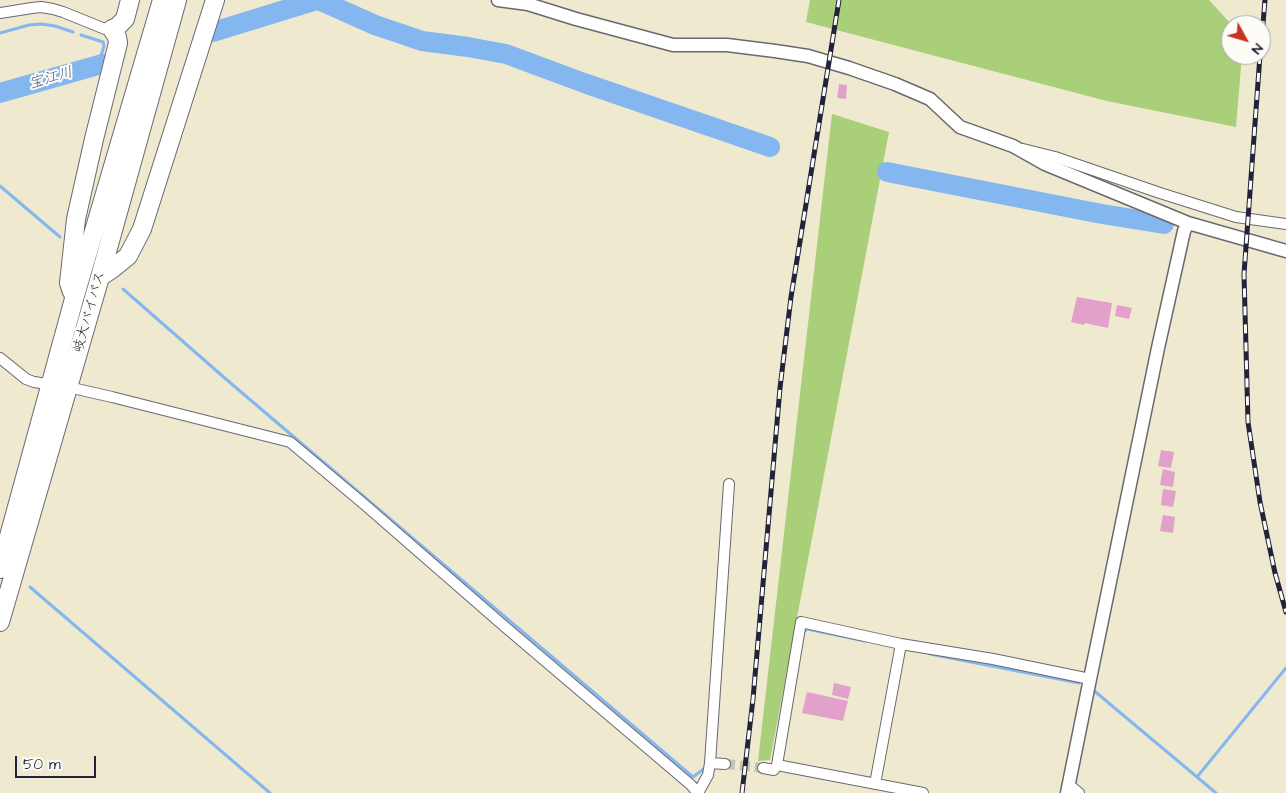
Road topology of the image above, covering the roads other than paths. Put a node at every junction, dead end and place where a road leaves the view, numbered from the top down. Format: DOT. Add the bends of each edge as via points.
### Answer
graph roads {
  1 [pos="130,0"];
  2 [pos="162,0"];
  3 [pos="177,0"];
  4 [pos="215,0"];
  5 [pos="498,0"];
  6 [pos="523,2"];
  7 [pos="0,13"];
  8 [pos="112,28"];
  9 [pos="1013,146"];
  10 [pos="1188,223"];
  11 [pos="1286,224"];
  12 [pos="1286,251"];
  13 [pos="100,277"];
  14 [pos="74,299"];
  15 [pos="0,358"];
  16 [pos="50,385"];
  17 [pos="68,387"];
  18 [pos="729,484"];
  19 [pos="0,569"];
  20 [pos="0,622"];
  21 [pos="902,644"];
  22 [pos="1090,679"];
  23 [pos="710,763"];
  24 [pos="725,764"];
  25 [pos="777,765"];
  26 [pos="763,768"];
  27 [pos="875,784"];
  28 [pos="1072,790"];
  29 [pos="698,793"];
  30 [pos="924,793"];
  1 -- 8 [label="highway" via="125,19"];
  2 -- 14 [label="highway, 岐大バイパス"];
  3 -- 13 [label="highway, 岐大バイパス"];
  4 -- 13 [label="highway" via="142,229 128,256"];
  5 -- 6 [label="street"];
  6 -- 9 [label="street" via="673,45 727,45 808,56 849,68 930,100 960,127"];
  7 -- 8 [label="street" via="41,7 58,10 105,29"];
  8 -- 14 [label="highway" via="118,43 76,219 69,283"];
  9 -- 10 [label="street" via="1045,164"];
  9 -- 11 [label="street" via="1236,217"];
  10 -- 12 [label="street"];
  10 -- 22 [label="street" via="1158,348"];
  13 -- 17 [label="highway, 岐大バイパス"];
  14 -- 16 [label="highway, 岐大バイパス"];
  15 -- 16 [label="street" via="26,379"];
  16 -- 17 [label="street"];
  16 -- 19 [label="highway, 岐大バイパス"];
  17 -- 20 [label="highway, 岐大バイパス"];
  17 -- 29 [label="street" via="290,442"];
  18 -- 23 [label="street"];
  21 -- 22 [label="street"];
  21 -- 25 [label="street" via="801,622"];
  21 -- 27 [label="street"];
  22 -- 28 [label="street"];
  23 -- 24 [label="street"];
  23 -- 29 [label="street" via="708,775"];
  25 -- 26 [label="street" via="774,770"];
  25 -- 27 [label="street"];
  27 -- 30 [label="street"];
}
